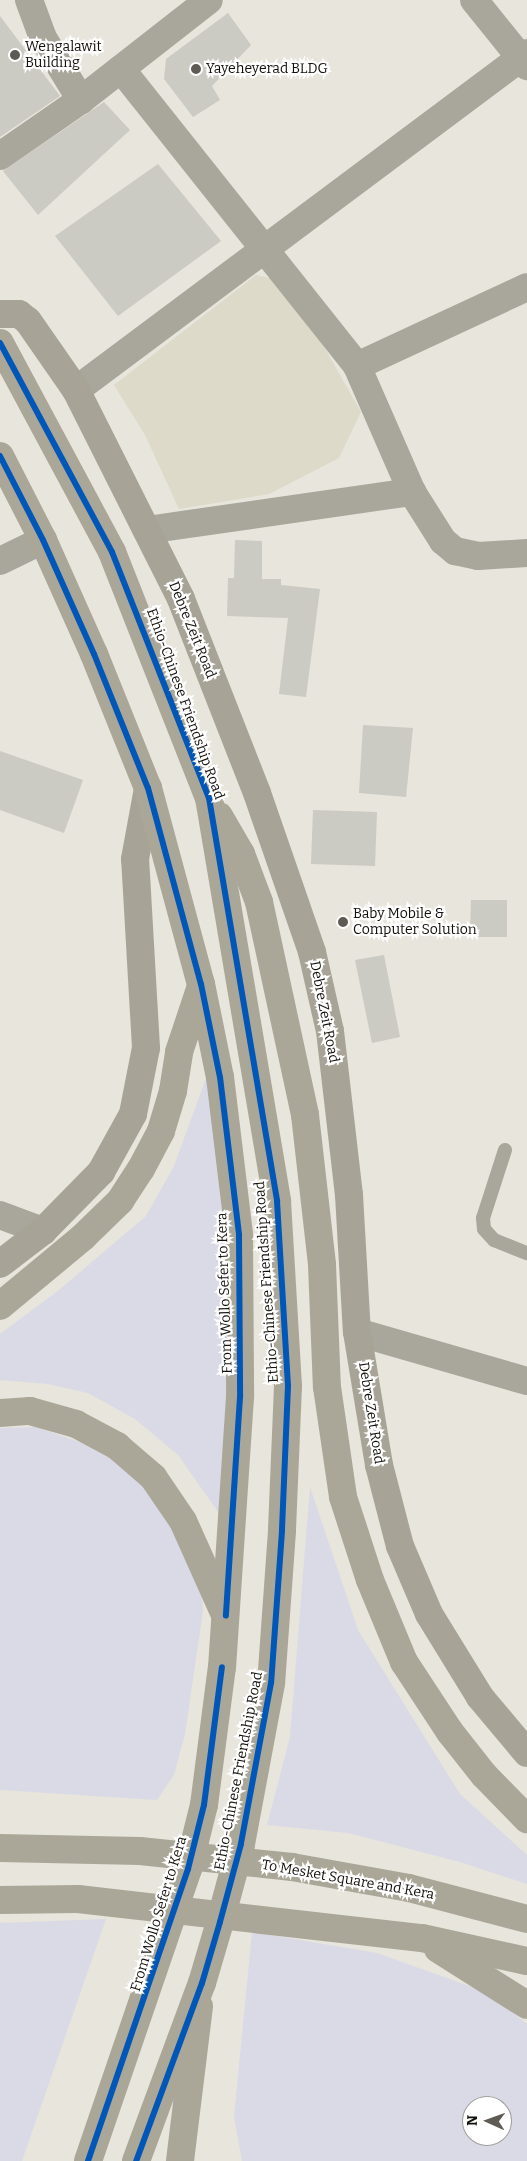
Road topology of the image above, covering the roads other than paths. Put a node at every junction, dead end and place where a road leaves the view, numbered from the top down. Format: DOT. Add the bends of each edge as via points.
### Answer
graph roads {
  1 [pos="29,0"];
  2 [pos="209,0"];
  3 [pos="474,0"];
  4 [pos="525,59"];
  5 [pos="121,69"];
  6 [pos="81,100"];
  7 [pos="0,156"];
  8 [pos="266,248"];
  9 [pos="527,287"];
  10 [pos="0,314"];
  11 [pos="0,343"];
  12 [pos="357,366"];
  13 [pos="76,390"];
  14 [pos="0,456"];
  15 [pos="412,492"];
  16 [pos="147,530"];
  17 [pos="43,540"];
  18 [pos="527,553"];
  19 [pos="0,561"];
  20 [pos="148,788"];
  21 [pos="209,798"];
  22 [pos="201,984"];
  23 [pos="505,1150"];
  24 [pos="0,1215"];
  25 [pos="43,1231"];
  26 [pos="527,1253"];
  27 [pos="0,1264"];
  28 [pos="0,1306"];
  29 [pos="357,1332"];
  30 [pos="527,1381"];
  31 [pos="0,1413"];
  32 [pos="226,1616"];
  33 [pos="527,1753"];
  34 [pos="527,1818"];
  35 [pos="6,1846"];
  36 [pos="0,1900"];
  37 [pos="527,1919"];
  38 [pos="422,1938"];
  39 [pos="527,1961"];
  40 [pos="202,1983"];
  41 [pos="527,2005"];
  42 [pos="88,2161"];
  43 [pos="136,2161"];
  44 [pos="180,2161"];
  1 -- 6 [label="street" via="43,38"];
  2 -- 5 [label="street"];
  3 -- 4 [label="street"];
  4 -- 8 [label="street"];
  5 -- 6 [label="street"];
  5 -- 8 [label="street"];
  6 -- 7 [label="street"];
  8 -- 12 [label="street"];
  8 -- 13 [label="street"];
  9 -- 12 [label="street"];
  10 -- 13 [label="main road, Debre Zeit Road" via="19,314 28,321"];
  11 -- 21 [label="main road, Ethio-Chinese Friendship Road" via="112,552"];
  12 -- 15 [label="street"];
  13 -- 16 [label="main road, Debre Zeit Road"];
  14 -- 17 [label="main road"];
  15 -- 16 [label="street"];
  15 -- 18 [label="street" via="443,541 455,551 478,556"];
  16 -- 29 [label="main road, Debre Zeit Road" via="196,636 260,802 312,952 330,1031 349,1195"];
  17 -- 19 [label="street"];
  17 -- 20 [label="main road"];
  20 -- 22 [label="main road, From Wollo Sefer to Kera"];
  20 -- 25 [label="main road" via="135,859 146,1048 133,1114 101,1172"];
  21 -- 34 [label="main road" via="241,854 259,902 305,1115 322,1265 327,1387 343,1497 370,1580 404,1662 467,1754"];
  21 -- 40 [label="main road, Ethio-Chinese Friendship Road, bridge" via="277,1201 288,1386 271,1684 240,1844"];
  22 -- 28 [label="main road" via="179,1052 173,1091 160,1131 141,1169 120,1201"];
  22 -- 32 [label="main road, From Wollo Sefer to Kera" via="220,1077 239,1235 240,1398"];
  23 -- 26 [label="lane" via="483,1218 484,1229 494,1240"];
  24 -- 25 [label="street"];
  25 -- 27 [label="main road"];
  29 -- 30 [label="street"];
  29 -- 33 [label="main road, Debre Zeit Road" via="379,1465 400,1546 429,1614 470,1680"];
  31 -- 32 [label="main road" via="30,1412 76,1424 117,1446 153,1477 183,1521"];
  32 -- 42 [label="main road, From Wollo Sefer to Kera, bridge" via="204,1805 188,1869"];
  35 -- 37 [label="main road, To Mesket Square and Kera" via="140,1852 292,1867 409,1888"];
  36 -- 38 [label="main road" via="78,1899"];
  38 -- 39 [label="main road"];
  38 -- 41 [label="main road"];
  40 -- 43 [label="main road, Ethio-Chinese Friendship Road, bridge"];
  40 -- 44 [label="main road, bridge"];
}
